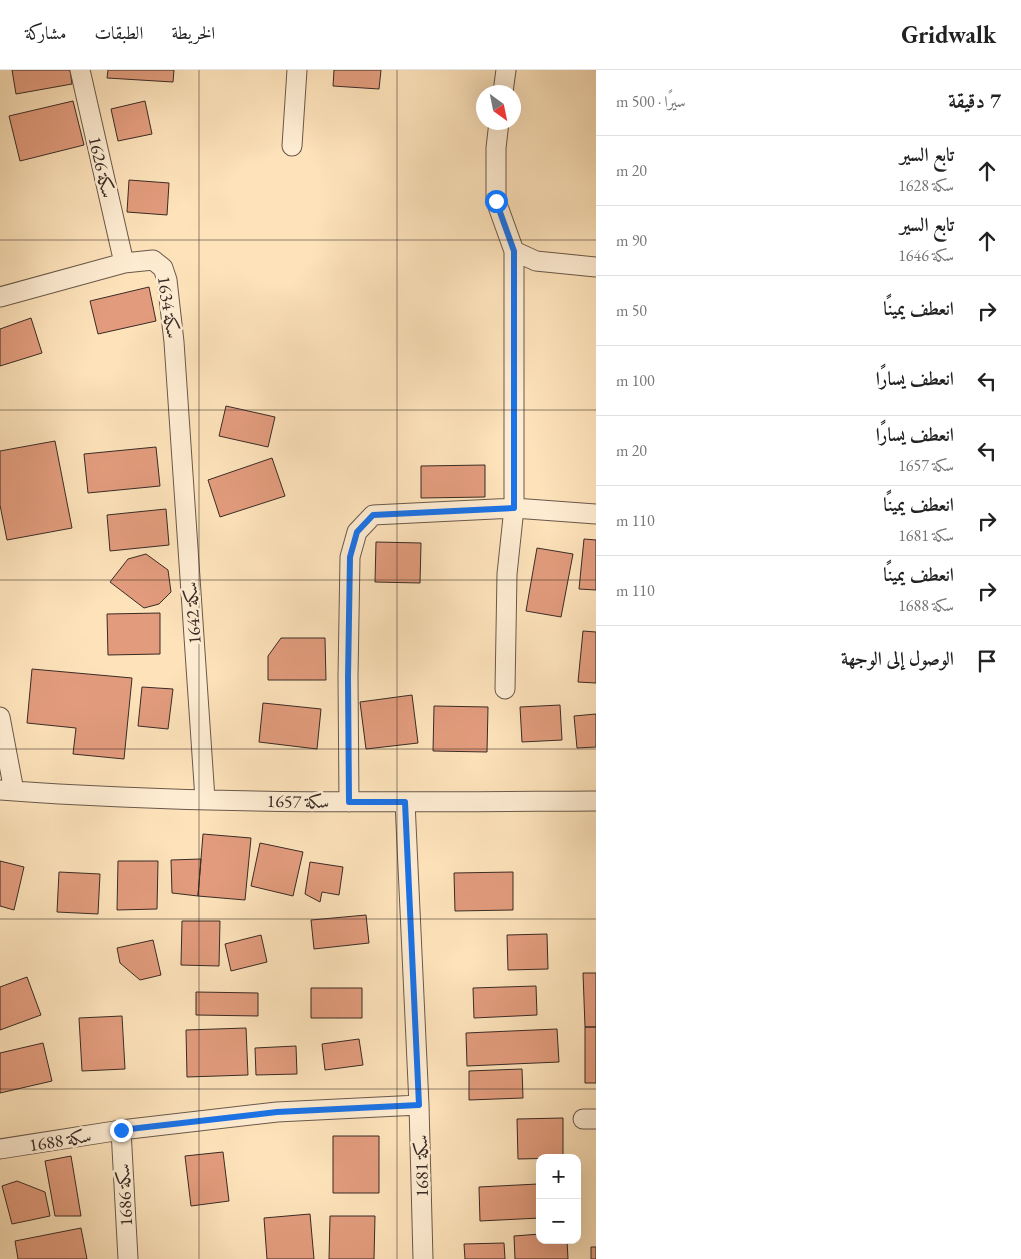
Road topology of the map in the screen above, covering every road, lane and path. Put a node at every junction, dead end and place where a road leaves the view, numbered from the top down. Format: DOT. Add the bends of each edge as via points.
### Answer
graph roads {
  1 [pos="80,70"];
  2 [pos="297,70"];
  3 [pos="506,70"];
  4 [pos="504,85"];
  5 [pos="498,130"];
  6 [pos="292,146"];
  7 [pos="514,251"];
  8 [pos="124,263"];
  9 [pos="596,267"];
  10 [pos="1,291"];
  11 [pos="180,426"];
  12 [pos="514,508"];
  13 [pos="596,514"];
  14 [pos="505,689"];
  15 [pos="0,717"];
  16 [pos="7,790"];
  17 [pos="205,799"];
  18 [pos="596,801"];
  19 [pos="349,802"];
  20 [pos="405,802"];
  21 [pos="419,1105"];
  22 [pos="121,1130"];
  23 [pos="0,1149"];
  24 [pos="128,1259"];
  25 [pos="423,1259"];
  1 -- 8 [label="street, سكة 1626"];
  2 -- 6 [label="street"];
  3 -- 4 [label="street"];
  5 -- 7 [label="street" via="496,201"];
  7 -- 9 [label="street" via="536,261"];
  7 -- 12 [label="street"];
  8 -- 10 [label="street, سكة 1634"];
  8 -- 11 [label="street, سكة 1634" via="153,260 163,268 174,342"];
  11 -- 17 [label="street, سكة 1642"];
  12 -- 13 [label="street"];
  12 -- 14 [label="street" via="507,574"];
  12 -- 19 [label="street" via="373,515 357,532 350,557"];
  15 -- 16 [label="street"];
  16 -- 17 [label="street, سكة 1657" via="126,798"];
  17 -- 19 [label="street, سكة 1657"];
  18 -- 20 [label="street, سكة 1657"];
  19 -- 20 [label="street, سكة 1657"];
  20 -- 21 [label="street, سكة 1681"];
  21 -- 22 [label="street, سكة 1688" via="277,1112"];
  21 -- 25 [label="street, سكة 1681"];
  22 -- 23 [label="street, سكة 1688"];
  22 -- 24 [label="street, سكة 1686"];
}
